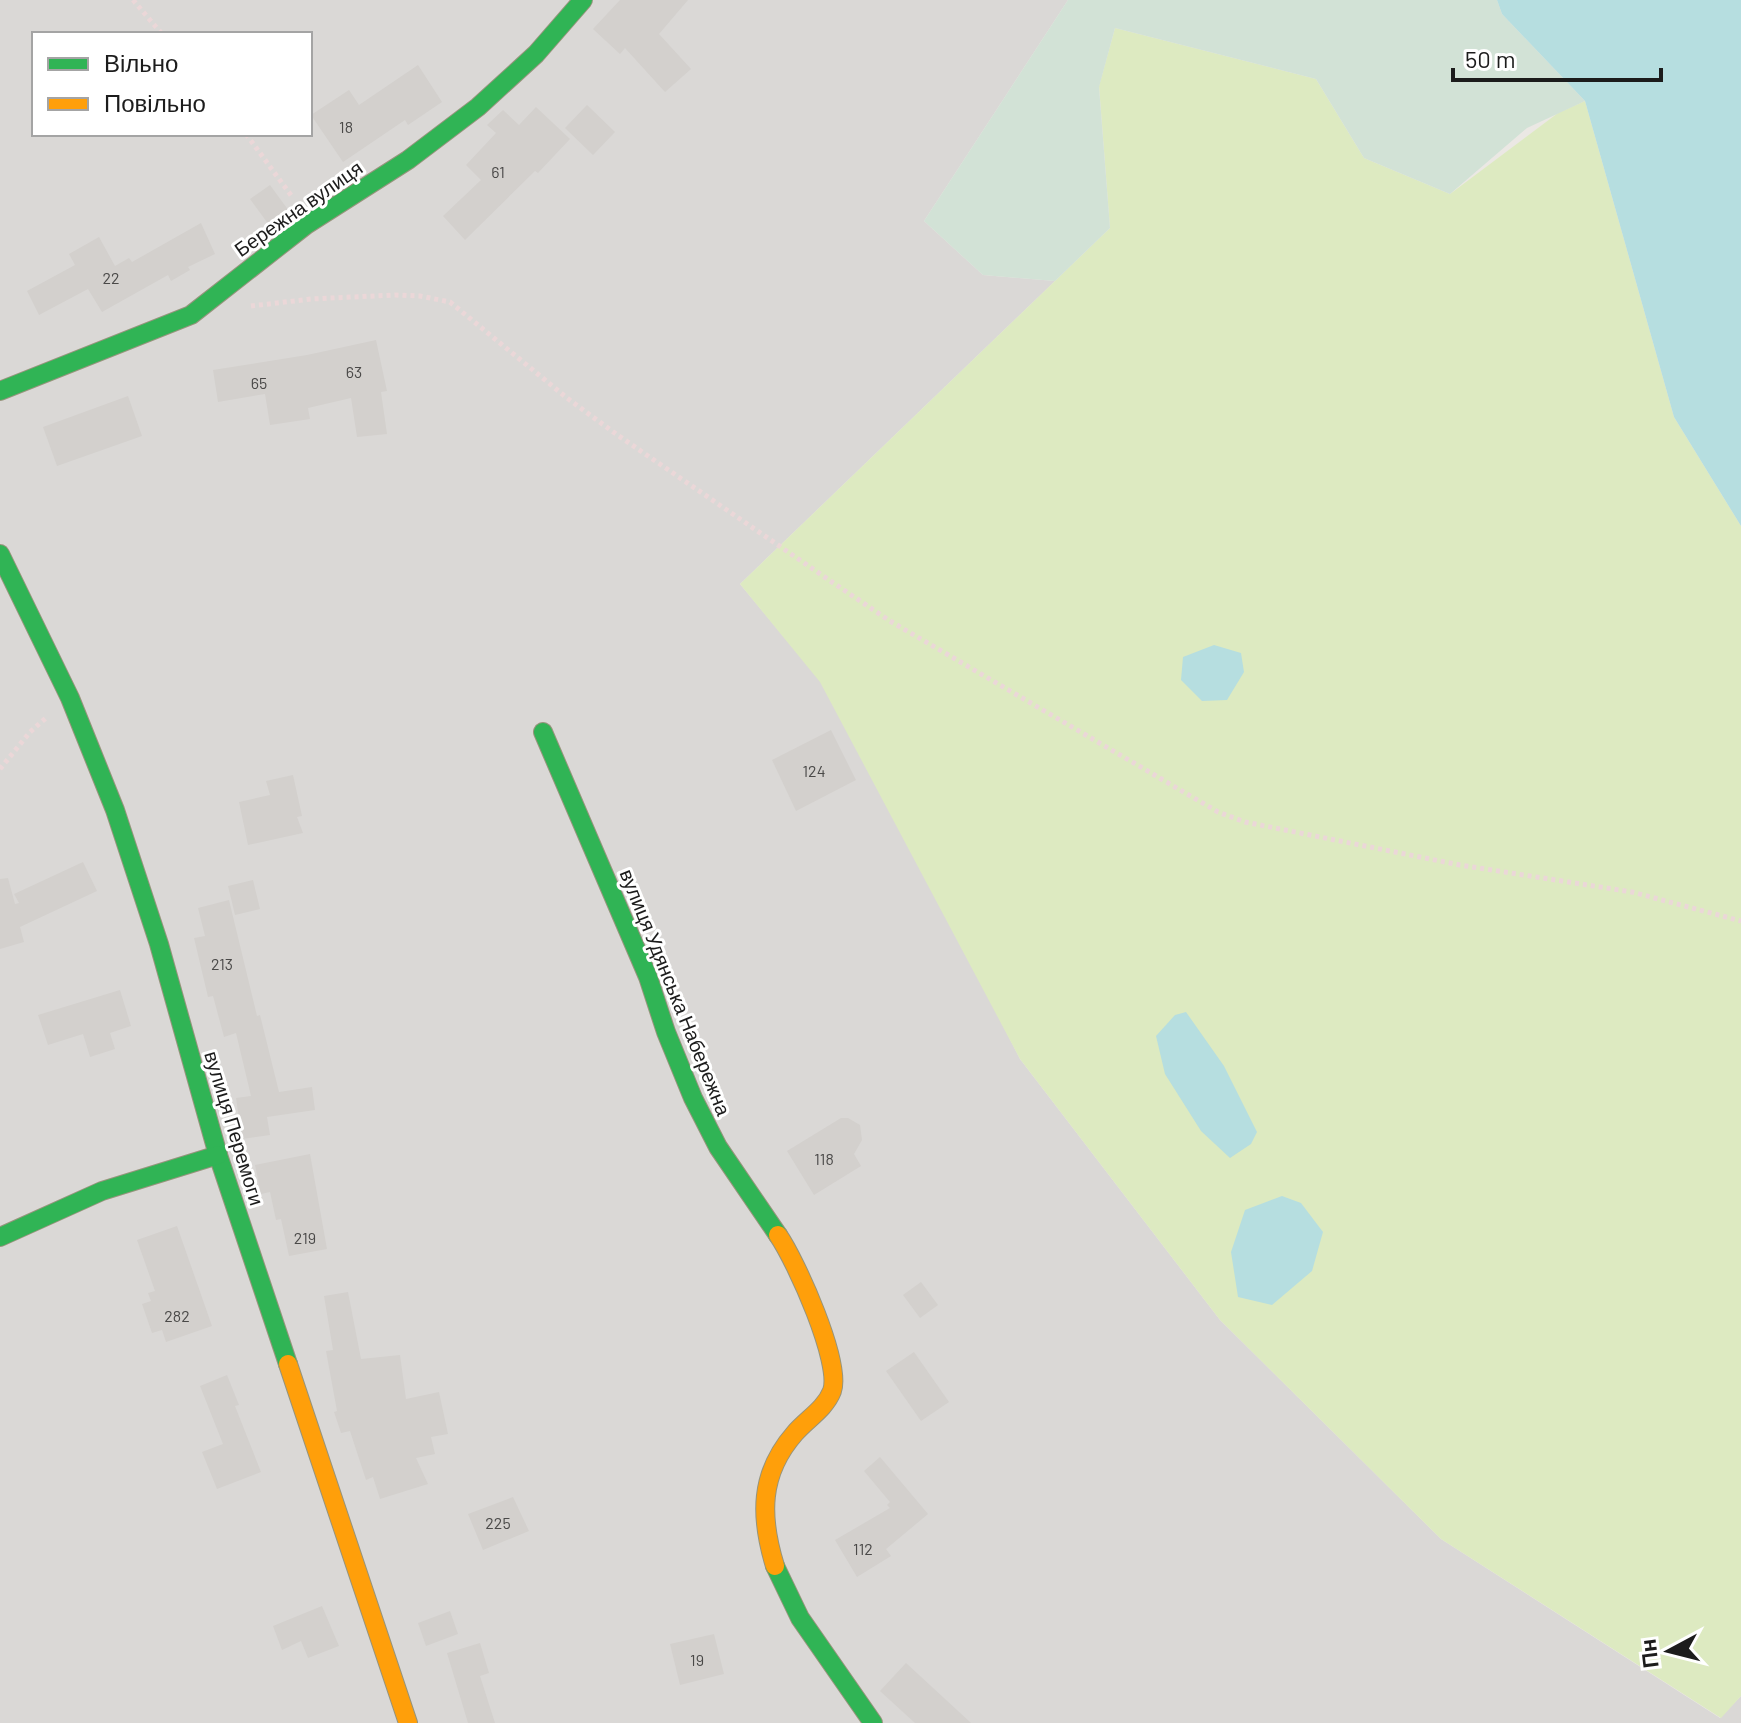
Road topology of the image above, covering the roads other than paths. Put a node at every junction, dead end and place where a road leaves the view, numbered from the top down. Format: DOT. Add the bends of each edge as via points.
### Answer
graph roads {
  1 [pos="583,0"];
  2 [pos="0,391"];
  3 [pos="0,554"];
  4 [pos="543,732"];
  5 [pos="218,1155"];
  6 [pos="0,1237"];
  7 [pos="408,1723"];
  8 [pos="873,1723"];
  1 -- 2 [label="street, Бережна вулиця" via="536,54 478,107 408,160 310,222 191,315"];
  3 -- 5 [label="street, вулиця Перемоги" via="70,698 115,810"];
  4 -- 8 [label="street, вулиця Удянська Набережна" via="648,977 693,1098 726,1160 785,1245 830,1354 831,1393 776,1462 765,1492 764,1522 774,1565 800,1618"];
  5 -- 6 [label="street" via="102,1191"];
  5 -- 7 [label="street, вулиця Перемоги"];
}
